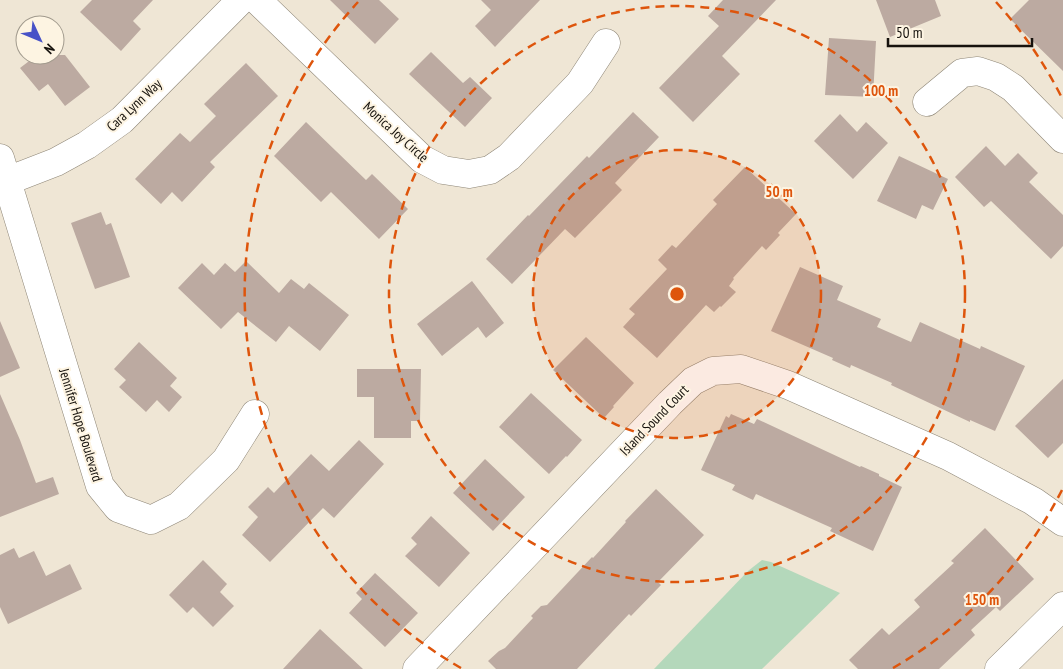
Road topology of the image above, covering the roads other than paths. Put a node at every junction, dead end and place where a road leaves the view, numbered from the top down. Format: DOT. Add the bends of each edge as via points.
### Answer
graph roads {
  1 [pos="241,0"];
  2 [pos="257,0"];
  3 [pos="606,42"];
  4 [pos="928,102"];
  5 [pos="1063,139"];
  6 [pos="3,169"];
  7 [pos="255,414"];
  8 [pos="1063,522"];
  9 [pos="1063,606"];
  10 [pos="428,665"];
  11 [pos="999,669"];
  1 -- 6 [label="street, Cara Lynn Way" via="122,120 87,145 56,162"];
  2 -- 3 [label="street, Monica Joy Circle" via="422,158 443,170 469,174 490,170 509,157 580,83"];
  4 -- 5 [label="street" via="962,73 978,71 1014,88"];
  6 -- 7 [label="street, Jennifer Hope Boulevard" via="100,486 118,508 151,520 179,506 226,460"];
  8 -- 10 [label="street, Island Sound Court" via="1033,501 948,456 788,385 741,369 714,371 693,381 670,403"];
  9 -- 11 [label="street"];
}
